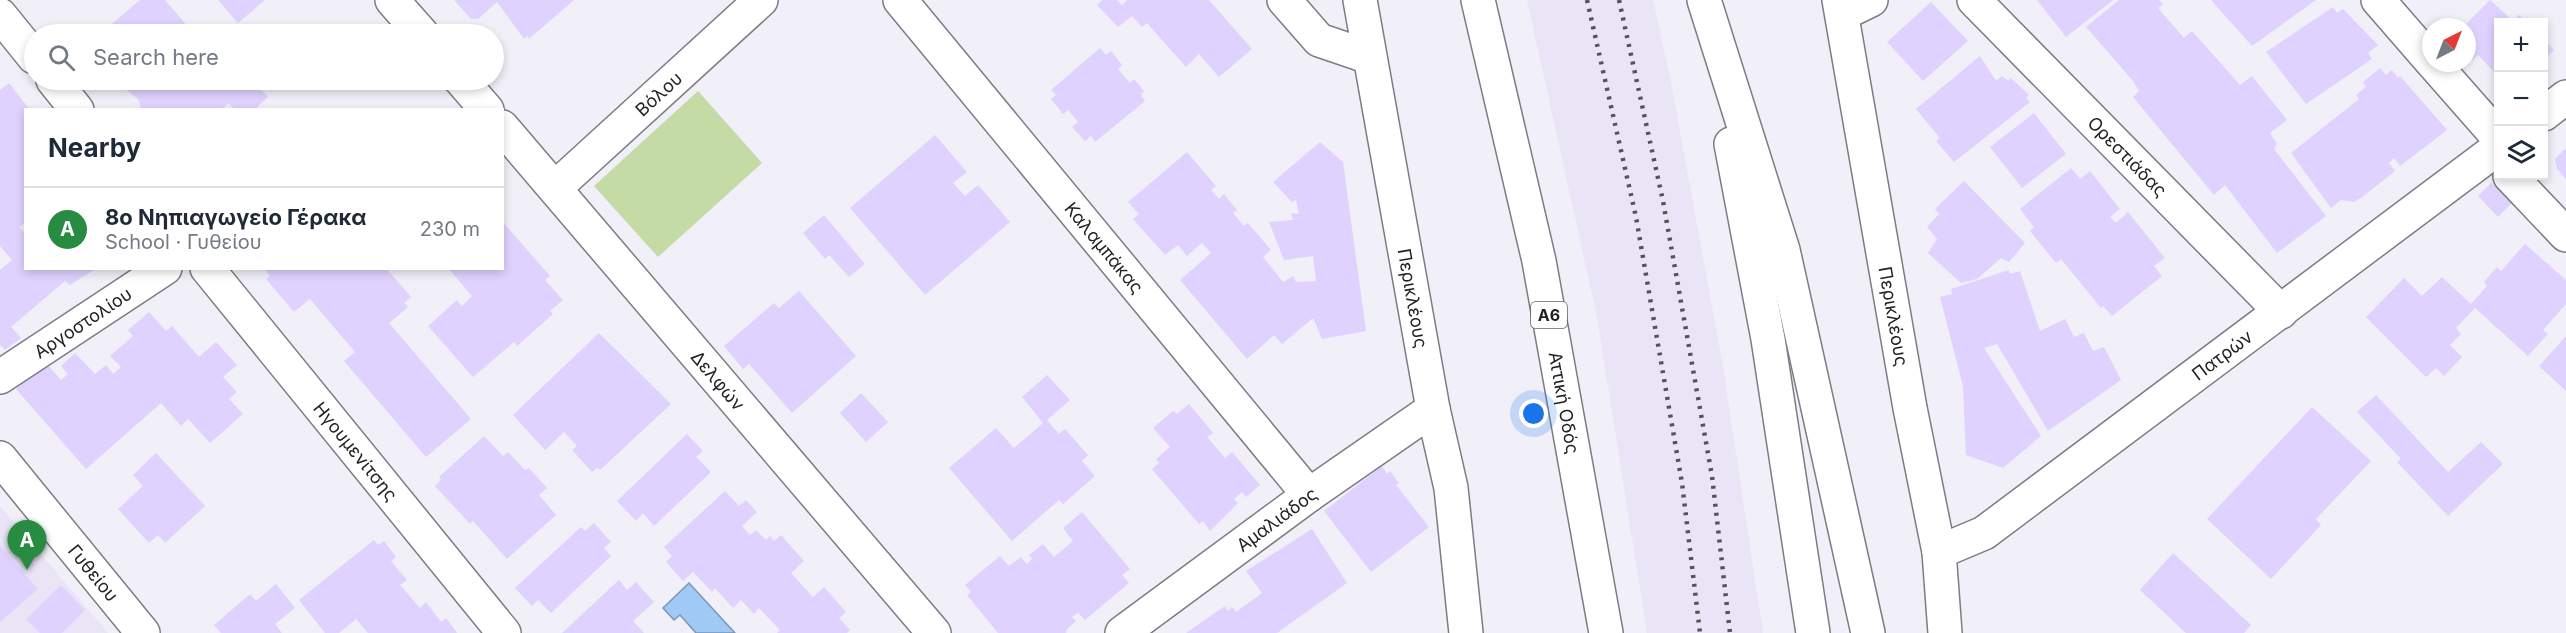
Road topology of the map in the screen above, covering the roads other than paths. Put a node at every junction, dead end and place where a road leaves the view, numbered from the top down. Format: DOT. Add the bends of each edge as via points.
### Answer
graph roads {
  1 [pos="392,0"];
  2 [pos="760,0"];
  3 [pos="900,0"];
  4 [pos="1284,0"];
  5 [pos="1360,0"];
  6 [pos="1478,0"];
  7 [pos="1703,0"];
  8 [pos="1871,0"];
  9 [pos="1974,0"];
  10 [pos="2378,0"];
  11 [pos="1841,7"];
  12 [pos="0,15"];
  13 [pos="413,24"];
  14 [pos="24,45"];
  15 [pos="2422,51"];
  16 [pos="1369,57"];
  17 [pos="2439,72"];
  18 [pos="61,90"];
  19 [pos="470,90"];
  20 [pos="2566,97"];
  21 [pos="75,108"];
  22 [pos="485,108"];
  23 [pos="2548,111"];
  24 [pos="504,129"];
  25 [pos="2494,149"];
  26 [pos="2494,160"];
  27 [pos="2519,180"];
  28 [pos="555,188"];
  29 [pos="2566,235"];
  30 [pos="162,270"];
  31 [pos="209,270"];
  32 [pos="2281,312"];
  33 [pos="0,377"];
  34 [pos="1433,410"];
  35 [pos="0,458"];
  36 [pos="1309,495"];
  37 [pos="1939,552"];
  38 [pos="143,633"];
  39 [pos="504,633"];
  40 [pos="934,633"];
  41 [pos="1122,633"];
  42 [pos="1466,633"];
  43 [pos="1606,633"];
  44 [pos="1814,633"];
  45 [pos="1868,633"];
  46 [pos="1945,633"];
  1 -- 13 [label="main road"];
  2 -- 28 [label="main road, Βόλου"];
  3 -- 36 [label="main road, Καλαμπάκας"];
  4 -- 16 [label="main road" via="1319,40"];
  5 -- 16 [label="main road, Περικλέους"];
  6 -- 43 [label="main road, Αττική Οδός / Α6" via="1539,261"];
  7 -- 44 [label="main road" via="1768,339"];
  7 -- 45 [label="main road" via="1783,250"];
  8 -- 11 [label="main road"];
  9 -- 32 [label="main road, Ορεστιάδας"];
  10 -- 15 [label="main road"];
  11 -- 37 [label="main road, Περικλέους" via="1910,408"];
  12 -- 14 [label="main road"];
  16 -- 34 [label="main road, Περικλέους"];
  17 -- 25 [label="main road"];
  18 -- 21 [label="main road"];
  19 -- 22 [label="main road"];
  20 -- 23 [label="main road"];
  24 -- 28 [label="main road, Δελφών"];
  26 -- 32 [label="main road, Πατρών"];
  27 -- 29 [label="main road"];
  28 -- 40 [label="main road, Δελφών"];
  30 -- 33 [label="main road, Αργοστολίου"];
  31 -- 39 [label="main road, Ηγουμενίτσης"];
  32 -- 37 [label="main road, Πατρών" via="1984,533"];
  34 -- 36 [label="main road, Αμαλιάδος"];
  34 -- 42 [label="main road, Περικλέους" via="1451,488"];
  35 -- 38 [label="main road, Γυθείου"];
  36 -- 41 [label="main road, Αμαλιάδος"];
  37 -- 46 [label="main road, Περικλέους"];
}
